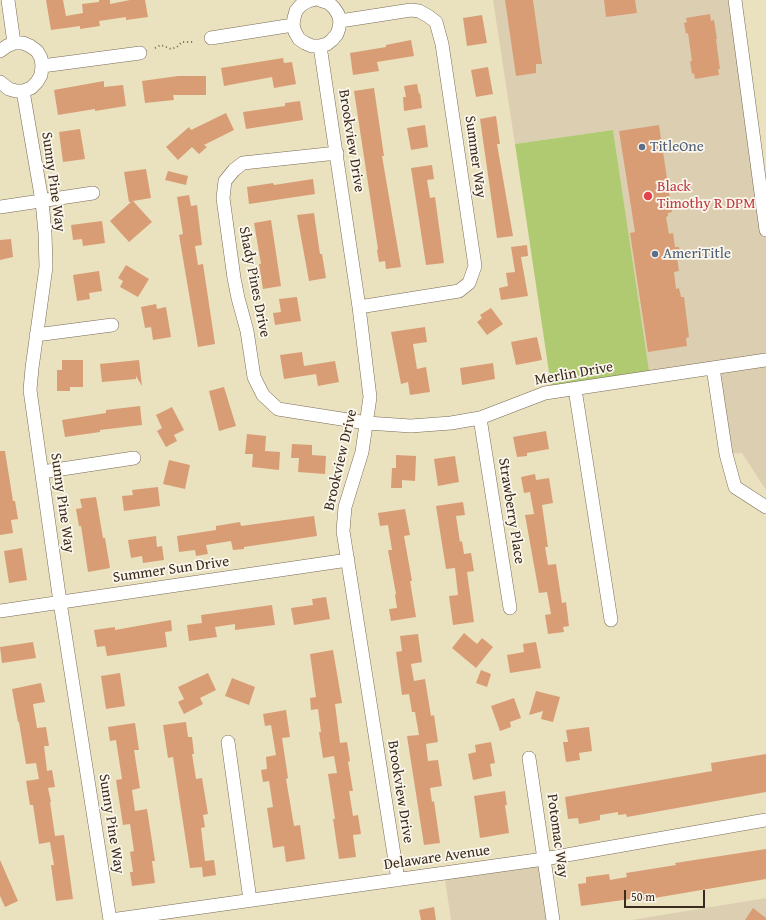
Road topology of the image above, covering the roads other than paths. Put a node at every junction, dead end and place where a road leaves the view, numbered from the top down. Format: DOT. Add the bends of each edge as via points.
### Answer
graph roads {
  1 [pos="8,0"];
  2 [pos="313,0"];
  3 [pos="320,0"];
  4 [pos="735,0"];
  5 [pos="340,20"];
  6 [pos="293,25"];
  7 [pos="211,38"];
  8 [pos="14,43"];
  9 [pos="320,46"];
  10 [pos="0,52"];
  11 [pos="140,53"];
  12 [pos="42,66"];
  13 [pos="0,82"];
  14 [pos="23,91"];
  15 [pos="337,153"];
  16 [pos="93,193"];
  17 [pos="42,200"];
  18 [pos="0,207"];
  19 [pos="766,230"];
  20 [pos="359,307"];
  21 [pos="112,325"];
  22 [pos="36,334"];
  23 [pos="766,360"];
  24 [pos="713,368"];
  25 [pos="575,389"];
  26 [pos="480,418"];
  27 [pos="367,423"];
  28 [pos="134,458"];
  29 [pos="42,472"];
  30 [pos="766,507"];
  31 [pos="348,560"];
  32 [pos="60,602"];
  33 [pos="510,608"];
  34 [pos="0,611"];
  35 [pos="612,620"];
  36 [pos="228,742"];
  37 [pos="529,758"];
  38 [pos="766,820"];
  39 [pos="544,860"];
  40 [pos="398,880"];
  41 [pos="250,900"];
  42 [pos="110,920"];
  43 [pos="553,920"];
  1 -- 8 [label="street"];
  2 -- 6 [label="street" via="301,5 296,11"];
  3 -- 5 [label="street" via="334,8"];
  4 -- 19 [label="street"];
  5 -- 9 [label="street" via="337,34 327,44"];
  5 -- 20 [label="street, Summer Way" via="411,10 419,11 436,22 442,44 475,266 469,283 459,291"];
  6 -- 7 [label="street"];
  6 -- 9 [label="street" via="299,39 312,46"];
  8 -- 10 [label="street"];
  8 -- 12 [label="street" via="22,43 34,49 41,58"];
  9 -- 15 [label="street, Brookview Drive"];
  11 -- 12 [label="street"];
  12 -- 14 [label="street" via="37,82"];
  13 -- 14 [label="street" via="9,89"];
  14 -- 17 [label="street, Sunny Pine Way"];
  15 -- 20 [label="street, Brookview Drive"];
  15 -- 27 [label="street, Shady Pines Drive" via="243,163 225,181 223,198 238,298 247,331 254,377 263,395 278,409"];
  16 -- 17 [label="street"];
  17 -- 18 [label="street"];
  17 -- 22 [label="street, Sunny Pine Way" via="46,268"];
  20 -- 27 [label="street, Brookview Drive" via="370,397"];
  21 -- 22 [label="street"];
  22 -- 29 [label="street, Sunny Pine Way" via="30,390"];
  23 -- 24 [label="street, Merlin Drive"];
  24 -- 25 [label="street, Merlin Drive"];
  24 -- 30 [label="street" via="726,454 735,487"];
  25 -- 26 [label="street, Merlin Drive" via="545,393"];
  25 -- 35 [label="street"];
  26 -- 27 [label="street, Merlin Drive" via="411,426"];
  26 -- 33 [label="street, Strawberry Place"];
  27 -- 31 [label="street, Brookview Drive" via="362,452 345,507 343,531"];
  28 -- 29 [label="street"];
  29 -- 32 [label="street, Sunny Pine Way"];
  31 -- 32 [label="street, Summer Sun Drive"];
  31 -- 40 [label="street, Brookview Drive"];
  32 -- 34 [label="street, Summer Sun Drive"];
  32 -- 42 [label="street, Sunny Pine Way"];
  36 -- 41 [label="street"];
  37 -- 39 [label="street, Potomac Way"];
  38 -- 39 [label="street, Delaware Avenue"];
  39 -- 40 [label="street, Delaware Avenue"];
  39 -- 43 [label="street, Potomac Way"];
  40 -- 41 [label="street, Delaware Avenue"];
  41 -- 42 [label="street, Delaware Avenue"];
}
